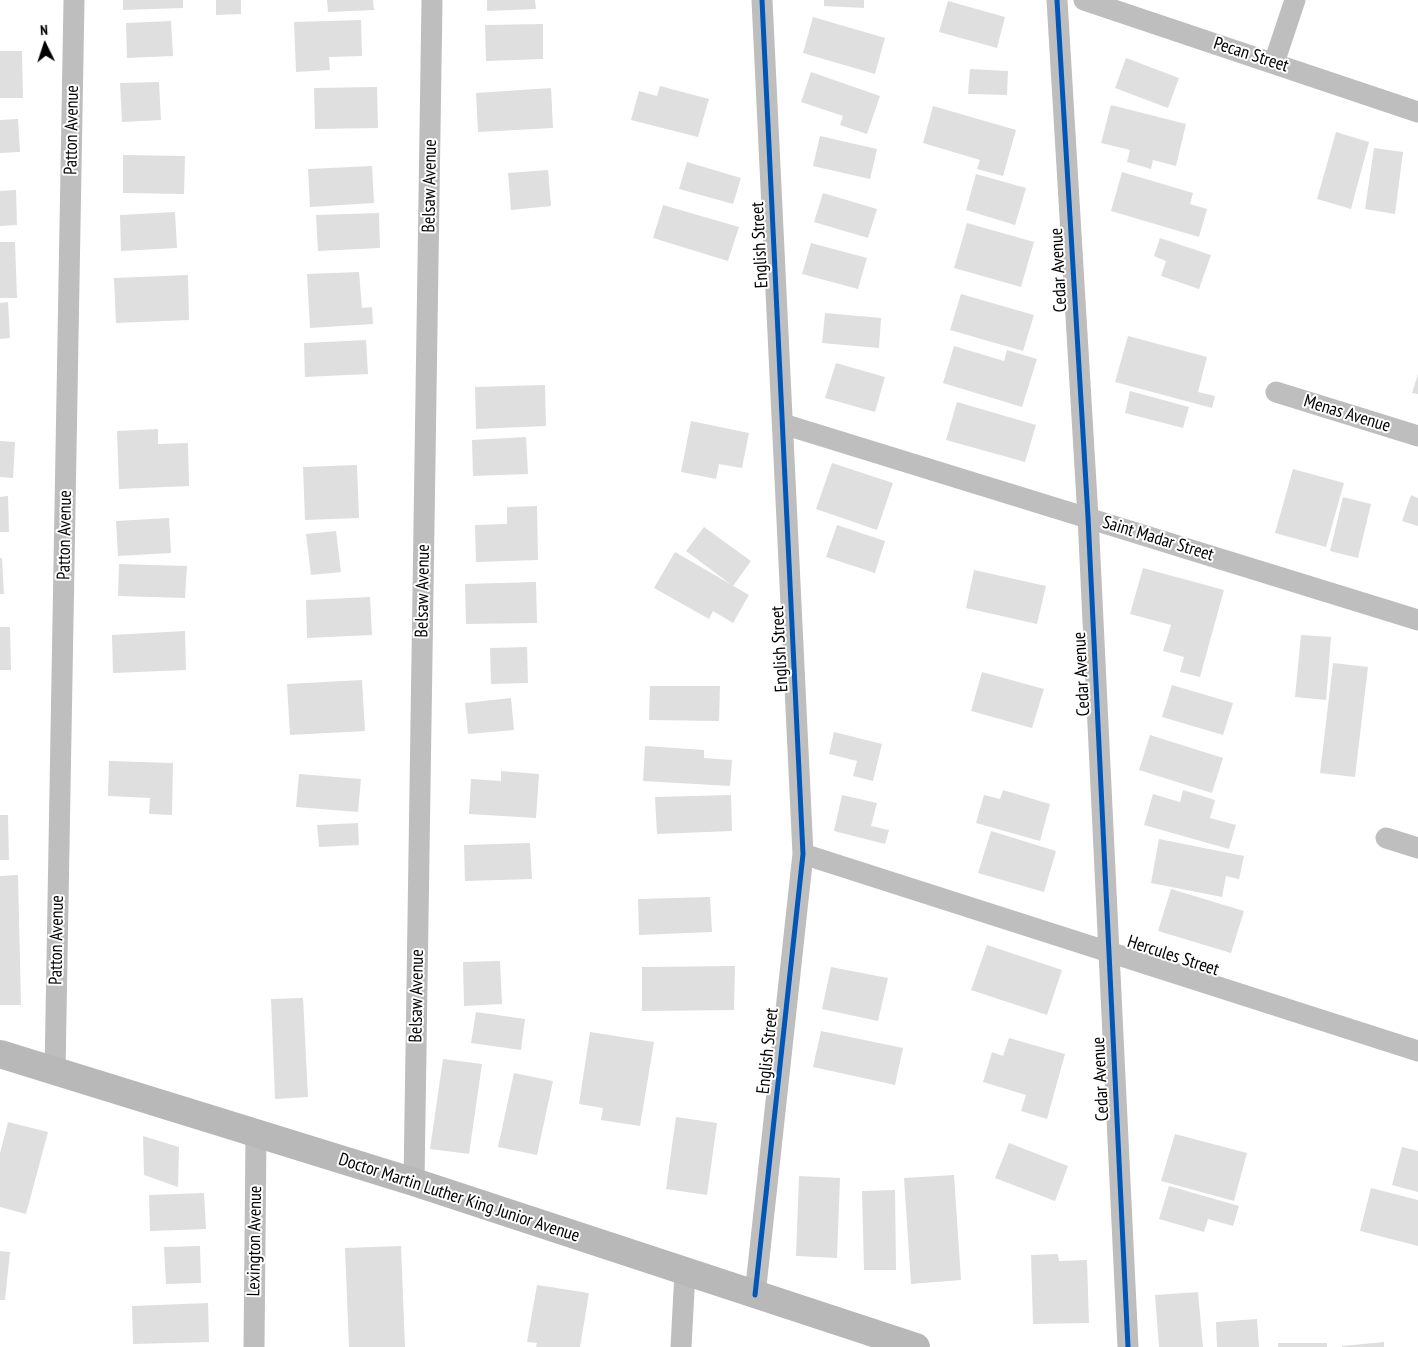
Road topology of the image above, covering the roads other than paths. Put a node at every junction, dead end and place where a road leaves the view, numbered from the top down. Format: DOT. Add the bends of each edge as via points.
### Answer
graph roads {
  1 [pos="74,0"];
  2 [pos="432,0"];
  3 [pos="762,0"];
  4 [pos="1056,0"];
  5 [pos="1084,0"];
  6 [pos="1295,0"];
  7 [pos="1274,63"];
  8 [pos="1418,112"];
  9 [pos="1276,392"];
  10 [pos="783,424"];
  11 [pos="1418,436"];
  12 [pos="1088,517"];
  13 [pos="1418,620"];
  14 [pos="1386,838"];
  15 [pos="1418,848"];
  16 [pos="803,854"];
  17 [pos="1108,950"];
  18 [pos="1418,1051"];
  19 [pos="0,1054"];
  20 [pos="55,1071"];
  21 [pos="256,1134"];
  22 [pos="414,1182"];
  23 [pos="685,1272"];
  24 [pos="755,1295"];
  25 [pos="254,1347"];
  26 [pos="681,1347"];
  27 [pos="916,1347"];
  28 [pos="1128,1347"];
  1 -- 20 [label="street, Patton Avenue"];
  2 -- 22 [label="street, Belsaw Avenue"];
  3 -- 10 [label="street, English Street"];
  4 -- 12 [label="street, Cedar Avenue"];
  5 -- 7 [label="street, Pecan Street"];
  6 -- 7 [label="street"];
  7 -- 8 [label="street, Pecan Street"];
  9 -- 11 [label="street, Menas Avenue"];
  10 -- 12 [label="street, Saint Madar Street"];
  10 -- 16 [label="street, English Street"];
  12 -- 13 [label="street, Saint Madar Street"];
  12 -- 17 [label="street, Cedar Avenue"];
  14 -- 15 [label="street"];
  16 -- 17 [label="street, Hercules Street"];
  16 -- 24 [label="street, English Street"];
  17 -- 18 [label="street, Hercules Street"];
  17 -- 28 [label="street, Cedar Avenue"];
  19 -- 20 [label="main road, Doctor Martin Luther King Junior Avenue"];
  20 -- 21 [label="main road, Doctor Martin Luther King Junior Avenue"];
  21 -- 22 [label="main road, Doctor Martin Luther King Junior Avenue"];
  21 -- 25 [label="street, Lexington Avenue"];
  22 -- 23 [label="main road, Doctor Martin Luther King Junior Avenue"];
  23 -- 24 [label="main road, Doctor Martin Luther King Junior Avenue"];
  23 -- 26 [label="street"];
  24 -- 27 [label="main road, Doctor Martin Luther King Junior Avenue"];
}
